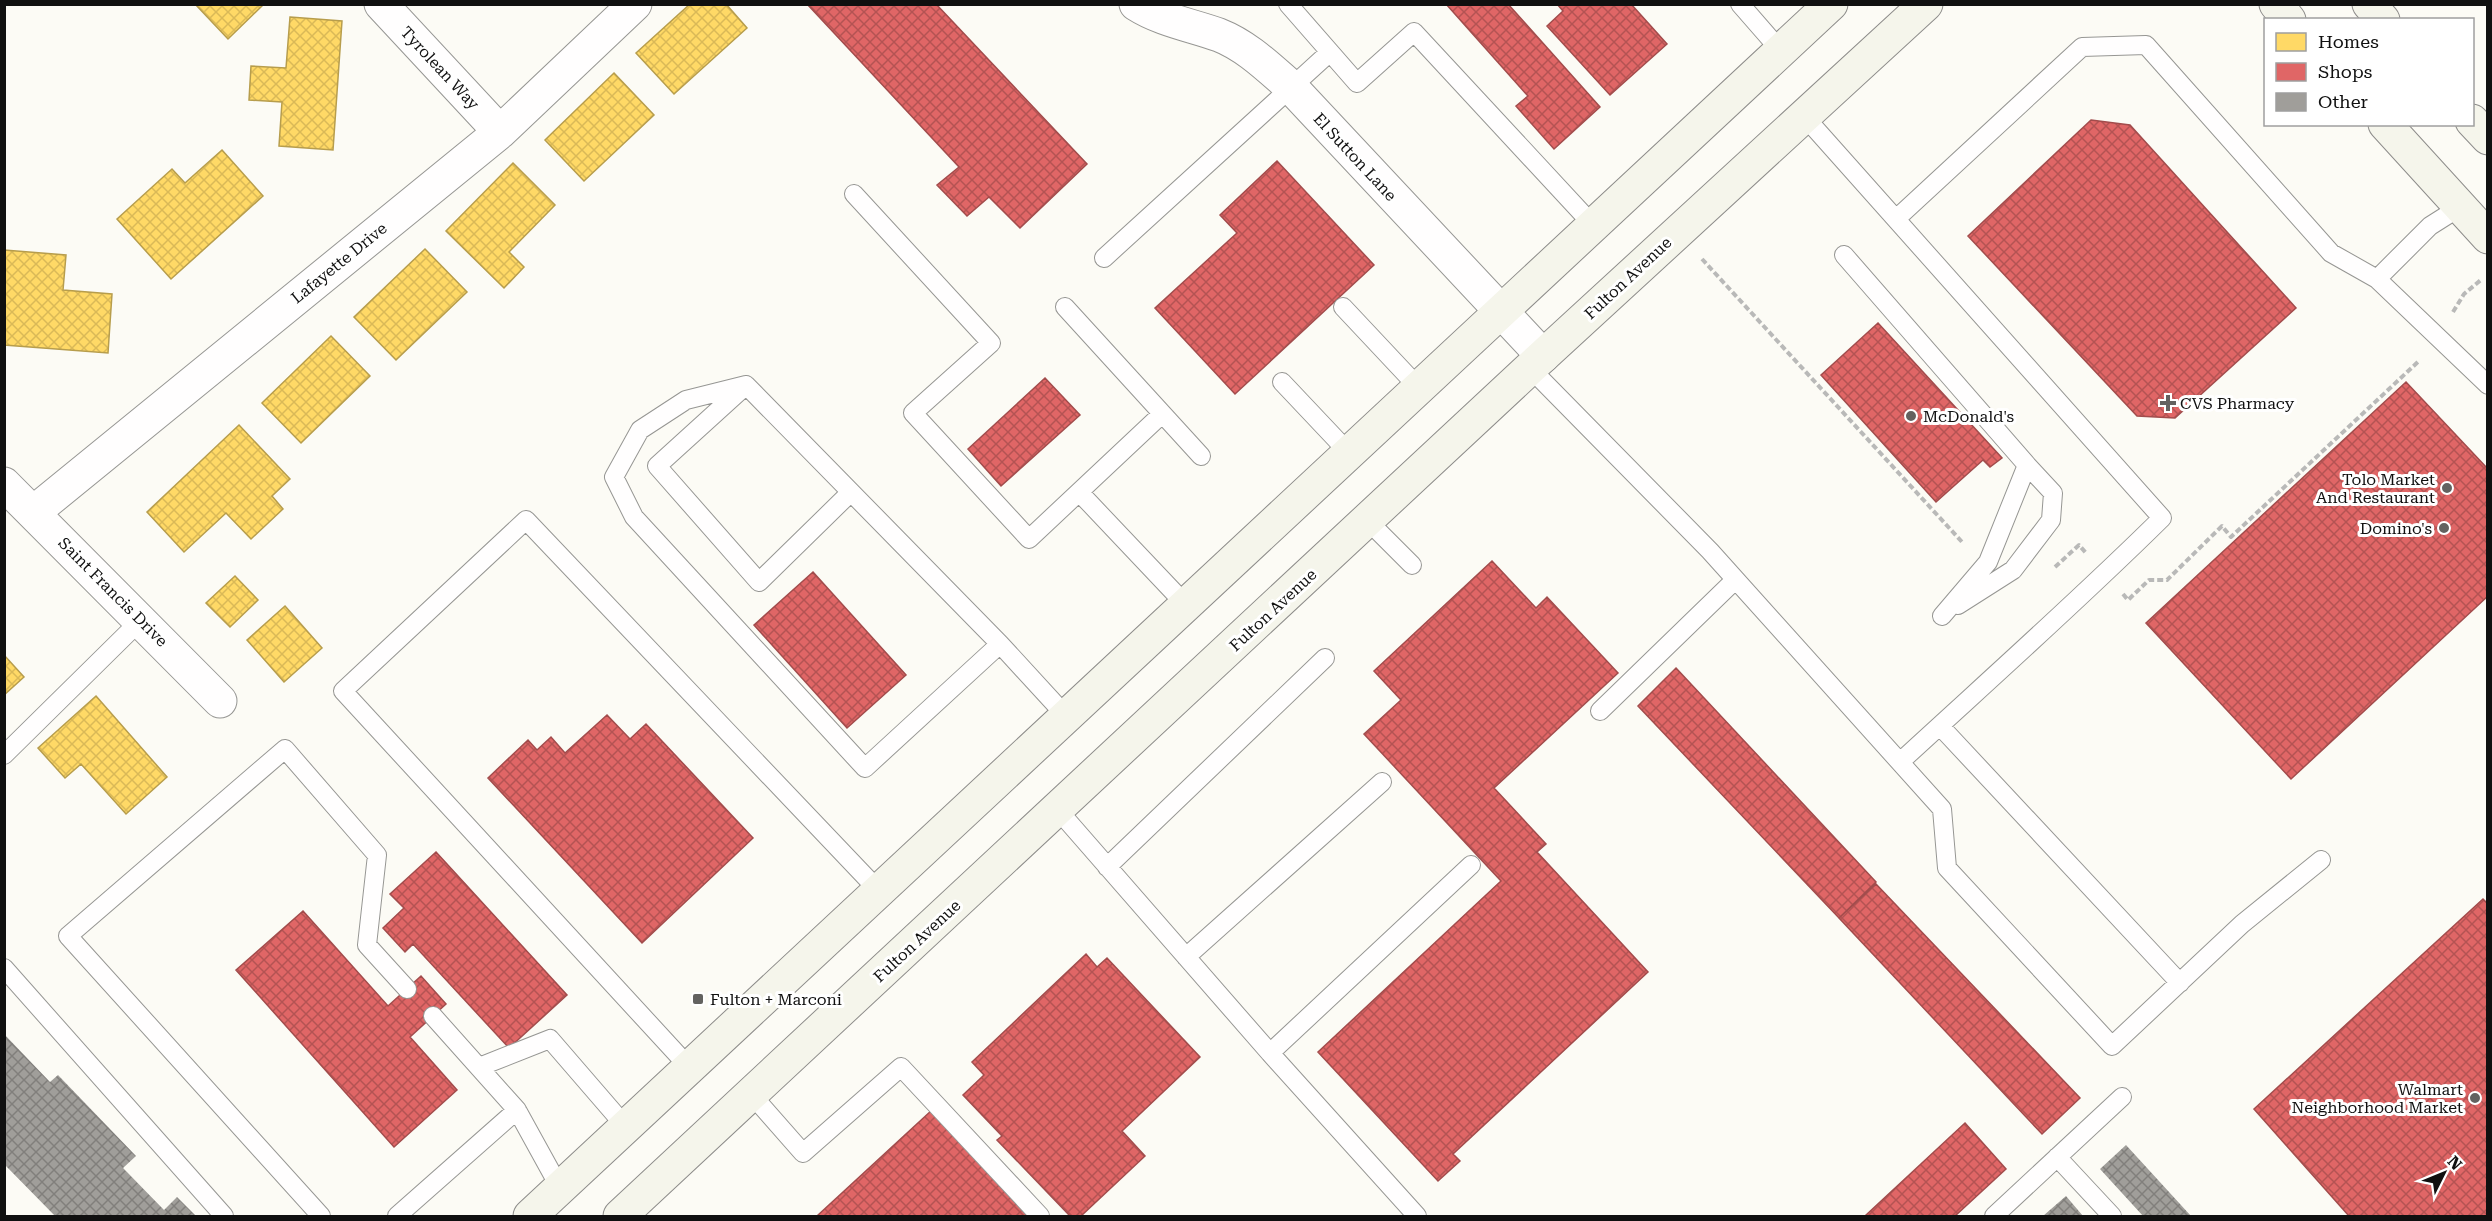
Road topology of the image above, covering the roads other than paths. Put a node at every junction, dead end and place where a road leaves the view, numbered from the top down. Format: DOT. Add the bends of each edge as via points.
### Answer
graph roads {
  1 [pos="381,4"];
  2 [pos="635,4"];
  3 [pos="1136,4"];
  4 [pos="1288,4"];
  5 [pos="1740,4"];
  6 [pos="1831,4"];
  7 [pos="1926,4"];
  8 [pos="2276,4"];
  9 [pos="2369,4"];
  10 [pos="2287,18"];
  11 [pos="2381,18"];
  12 [pos="1781,51"];
  13 [pos="1330,52"];
  14 [pos="1291,87"];
  15 [pos="1804,116"];
  16 [pos="2474,123"];
  17 [pos="2387,126"];
  18 [pos="500,132"];
  19 [pos="2487,138"];
  20 [pos="854,194"];
  21 [pos="2474,210"];
  22 [pos="1896,219"];
  23 [pos="1593,225"];
  24 [pos="2487,237"];
  25 [pos="1844,255"];
  26 [pos="1104,258"];
  27 [pos="2377,279"];
  28 [pos="1065,307"];
  29 [pos="1343,307"];
  30 [pos="1501,312"];
  31 [pos="1536,362"];
  32 [pos="1282,382"];
  33 [pos="2487,385"];
  34 [pos="746,386"];
  35 [pos="1420,389"];
  36 [pos="1162,414"];
  37 [pos="1350,454"];
  38 [pos="1201,456"];
  39 [pos="2027,465"];
  40 [pos="4,484"];
  41 [pos="850,492"];
  42 [pos="1079,492"];
  43 [pos="34,512"];
  44 [pos="1368,521"];
  45 [pos="1412,565"];
  46 [pos="1735,580"];
  47 [pos="1187,606"];
  48 [pos="141,620"];
  49 [pos="1000,644"];
  50 [pos="1325,658"];
  51 [pos="220,701"];
  52 [pos="1600,711"];
  53 [pos="1067,717"];
  54 [pos="1940,726"];
  55 [pos="4,754"];
  56 [pos="1900,762"];
  57 [pos="1382,782"];
  58 [pos="1058,810"];
  59 [pos="2321,860"];
  60 [pos="1471,865"];
  61 [pos="1107,867"];
  62 [pos="879,891"];
  63 [pos="1186,957"];
  64 [pos="4,968"];
  65 [pos="2180,983"];
  66 [pos="407,989"];
  67 [pos="433,1016"];
  68 [pos="1270,1053"];
  69 [pos="479,1067"];
  70 [pos="689,1067"];
  71 [pos="752,1095"];
  72 [pos="2122,1097"];
  73 [pos="517,1110"];
  74 [pos="626,1127"];
  75 [pos="2057,1157"];
  76 [pos="560,1188"];
  77 [pos="224,1216"];
  78 [pos="321,1216"];
  79 [pos="397,1216"];
  80 [pos="530,1216"];
  81 [pos="620,1216"];
  82 [pos="1040,1216"];
  83 [pos="1417,1216"];
  84 [pos="1994,1216"];
  85 [pos="2112,1216"];
  1 -- 18 [label="street, Tyrolean Way"];
  2 -- 18 [label="street, Lafayette Drive"];
  3 -- 14 [label="street, El Sutton Lane" via="1243,48"];
  4 -- 13 [label="lane"];
  5 -- 12 [label="lane"];
  6 -- 12 [label="main road"];
  7 -- 15 [label="main road, Fulton Avenue"];
  8 -- 10 [label="main road"];
  9 -- 11 [label="main road"];
  12 -- 23 [label="main road"];
  13 -- 14 [label="lane"];
  13 -- 23 [label="lane" via="1357,83 1414,32"];
  14 -- 26 [label="lane"];
  14 -- 30 [label="street, El Sutton Lane"];
  15 -- 22 [label="lane"];
  15 -- 31 [label="main road, Fulton Avenue"];
  16 -- 19 [label="main road"];
  17 -- 21 [label="main road"];
  18 -- 43 [label="street, Lafayette Drive"];
  20 -- 42 [label="lane" via="991,343 913,413 1029,539"];
  21 -- 24 [label="main road"];
  21 -- 27 [label="lane" via="2430,226"];
  22 -- 27 [label="lane" via="2082,47 2146,45 2331,253"];
  22 -- 54 [label="lane" via="2162,518 2076,603"];
  23 -- 30 [label="main road"];
  25 -- 39 [label="lane"];
  27 -- 33 [label="lane"];
  28 -- 36 [label="lane"];
  29 -- 35 [label="lane"];
  30 -- 31 [label="street, El Sutton Lane"];
  30 -- 35 [label="main road"];
  31 -- 44 [label="main road, Fulton Avenue"];
  31 -- 46 [label="lane"];
  32 -- 37 [label="lane"];
  34 -- 41 [label="lane"];
  34 -- 41 [label="lane" via="657,466 759,582"];
  34 -- 49 [label="lane" via="686,400 640,430 614,477 634,517 865,768"];
  35 -- 37 [label="main road"];
  36 -- 38 [label="lane"];
  36 -- 42 [label="lane"];
  37 -- 47 [label="main road"];
  39 -- 39 [label="lane" via="1988,562 1942,616 2013,570 2051,520 2053,493"];
  40 -- 43 [label="street, Saint Francis Drive"];
  41 -- 49 [label="lane"];
  42 -- 47 [label="lane"];
  43 -- 48 [label="street, Saint Francis Drive"];
  44 -- 45 [label="lane"];
  44 -- 58 [label="main road, Fulton Avenue"];
  46 -- 52 [label="lane"];
  46 -- 56 [label="lane"];
  47 -- 53 [label="main road"];
  48 -- 51 [label="street, Saint Francis Drive"];
  48 -- 55 [label="lane"];
  49 -- 53 [label="lane"];
  50 -- 61 [label="lane"];
  53 -- 62 [label="main road"];
  54 -- 56 [label="lane"];
  54 -- 65 [label="lane"];
  56 -- 65 [label="lane" via="1942,809 1947,868 2112,1046"];
  57 -- 63 [label="lane"];
  58 -- 61 [label="lane"];
  58 -- 71 [label="main road, Fulton Avenue"];
  59 -- 65 [label="lane" via="2242,924"];
  60 -- 68 [label="lane"];
  61 -- 63 [label="lane"];
  62 -- 70 [label="main road"];
  62 -- 70 [label="lane" via="525,520 343,691"];
  63 -- 68 [label="lane"];
  64 -- 77 [label="lane"];
  66 -- 78 [label="lane" via="368,945 377,855 285,749 68,936"];
  67 -- 69 [label="lane"];
  68 -- 83 [label="lane"];
  69 -- 73 [label="lane"];
  69 -- 74 [label="lane" via="550,1039"];
  70 -- 74 [label="main road"];
  71 -- 81 [label="main road, Fulton Avenue"];
  71 -- 82 [label="lane" via="803,1153 901,1067"];
  72 -- 75 [label="lane"];
  73 -- 76 [label="lane"];
  73 -- 79 [label="lane"];
  74 -- 76 [label="main road"];
  75 -- 84 [label="lane"];
  75 -- 85 [label="lane"];
  76 -- 80 [label="main road"];
}
